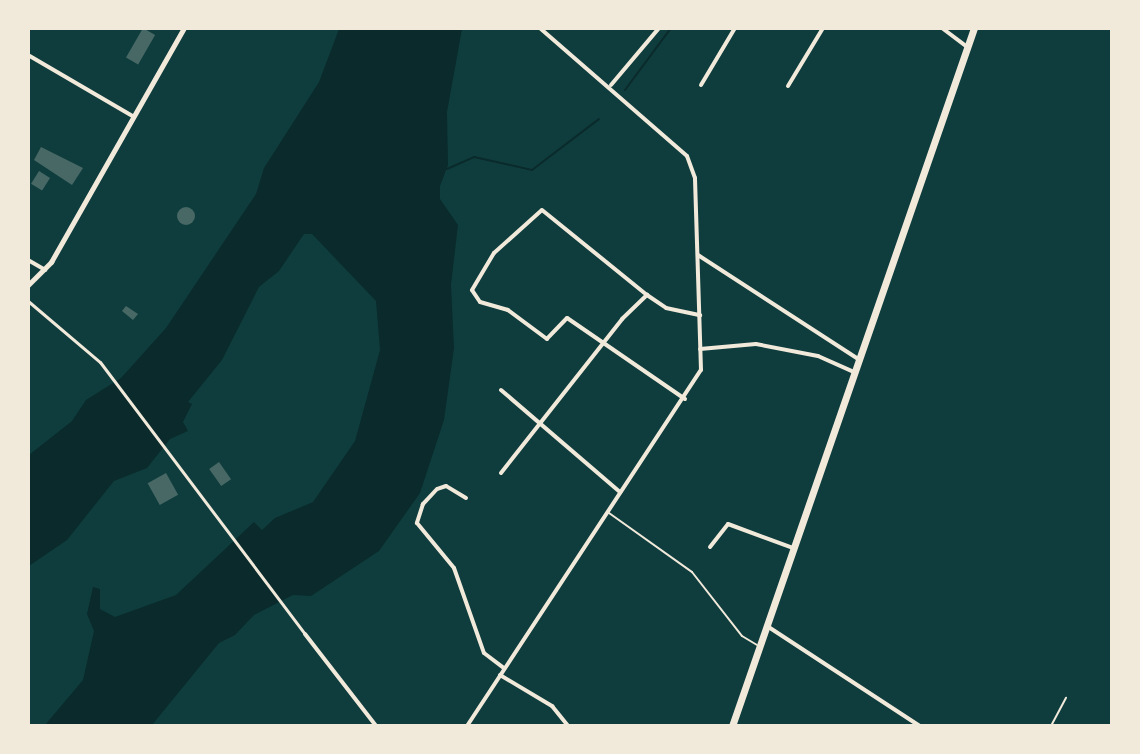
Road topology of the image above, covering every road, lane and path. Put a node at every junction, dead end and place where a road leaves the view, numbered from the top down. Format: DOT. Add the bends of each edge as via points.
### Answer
graph roads {
  1 [pos="184,28"];
  2 [pos="540,28"];
  3 [pos="659,28"];
  4 [pos="735,28"];
  5 [pos="823,28"];
  6 [pos="942,28"];
  7 [pos="974,28"];
  8 [pos="967,47"];
  9 [pos="28,55"];
  10 [pos="610,85"];
  11 [pos="701,85"];
  12 [pos="788,86"];
  13 [pos="134,117"];
  14 [pos="698,255"];
  15 [pos="28,260"];
  16 [pos="45,270"];
  17 [pos="28,284"];
  18 [pos="647,295"];
  19 [pos="28,302"];
  20 [pos="700,315"];
  21 [pos="603,345"];
  22 [pos="700,349"];
  23 [pos="859,359"];
  24 [pos="854,372"];
  25 [pos="501,390"];
  26 [pos="685,399"];
  27 [pos="543,422"];
  28 [pos="501,473"];
  29 [pos="620,492"];
  30 [pos="466,498"];
  31 [pos="607,511"];
  32 [pos="710,547"];
  33 [pos="793,548"];
  34 [pos="767,626"];
  35 [pos="305,634"];
  36 [pos="759,647"];
  37 [pos="504,668"];
  38 [pos="500,675"];
  39 [pos="1066,698"];
  40 [pos="376,726"];
  41 [pos="467,726"];
  42 [pos="568,726"];
  43 [pos="732,726"];
  44 [pos="921,726"];
  45 [pos="1051,726"];
  1 -- 13 [label="main road"];
  2 -- 10 [label="street"];
  3 -- 10 [label="street"];
  4 -- 11 [label="street"];
  5 -- 12 [label="street"];
  6 -- 8 [label="street"];
  7 -- 8 [label="highway"];
  8 -- 23 [label="highway"];
  9 -- 13 [label="street"];
  10 -- 14 [label="street" via="687,156 695,178"];
  13 -- 16 [label="main road"];
  14 -- 20 [label="street"];
  14 -- 23 [label="street"];
  15 -- 16 [label="street"];
  16 -- 17 [label="main road"];
  18 -- 20 [label="street" via="666,308"];
  18 -- 21 [label="street"];
  18 -- 21 [label="street" via="542,210 494,253 472,290 480,302 507,310 547,339 567,318"];
  19 -- 35 [label="street" via="84,344"];
  20 -- 22 [label="street"];
  21 -- 26 [label="street"];
  21 -- 27 [label="street"];
  22 -- 24 [label="street" via="756,344 818,356"];
  22 -- 26 [label="street" via="701,370"];
  23 -- 24 [label="highway"];
  24 -- 33 [label="highway"];
  25 -- 27 [label="street"];
  26 -- 29 [label="street"];
  27 -- 28 [label="street"];
  27 -- 29 [label="street"];
  29 -- 31 [label="street"];
  30 -- 37 [label="street" via="446,486 437,489 423,504 417,523 454,568 483,653"];
  31 -- 36 [label="lane" via="692,572 742,636"];
  31 -- 37 [label="street"];
  32 -- 33 [label="street" via="728,524"];
  33 -- 34 [label="highway"];
  34 -- 36 [label="highway"];
  34 -- 44 [label="street"];
  35 -- 40 [label="street"];
  36 -- 43 [label="highway"];
  37 -- 38 [label="street"];
  38 -- 41 [label="street"];
  38 -- 42 [label="street" via="552,706"];
  39 -- 45 [label="lane"];
}
